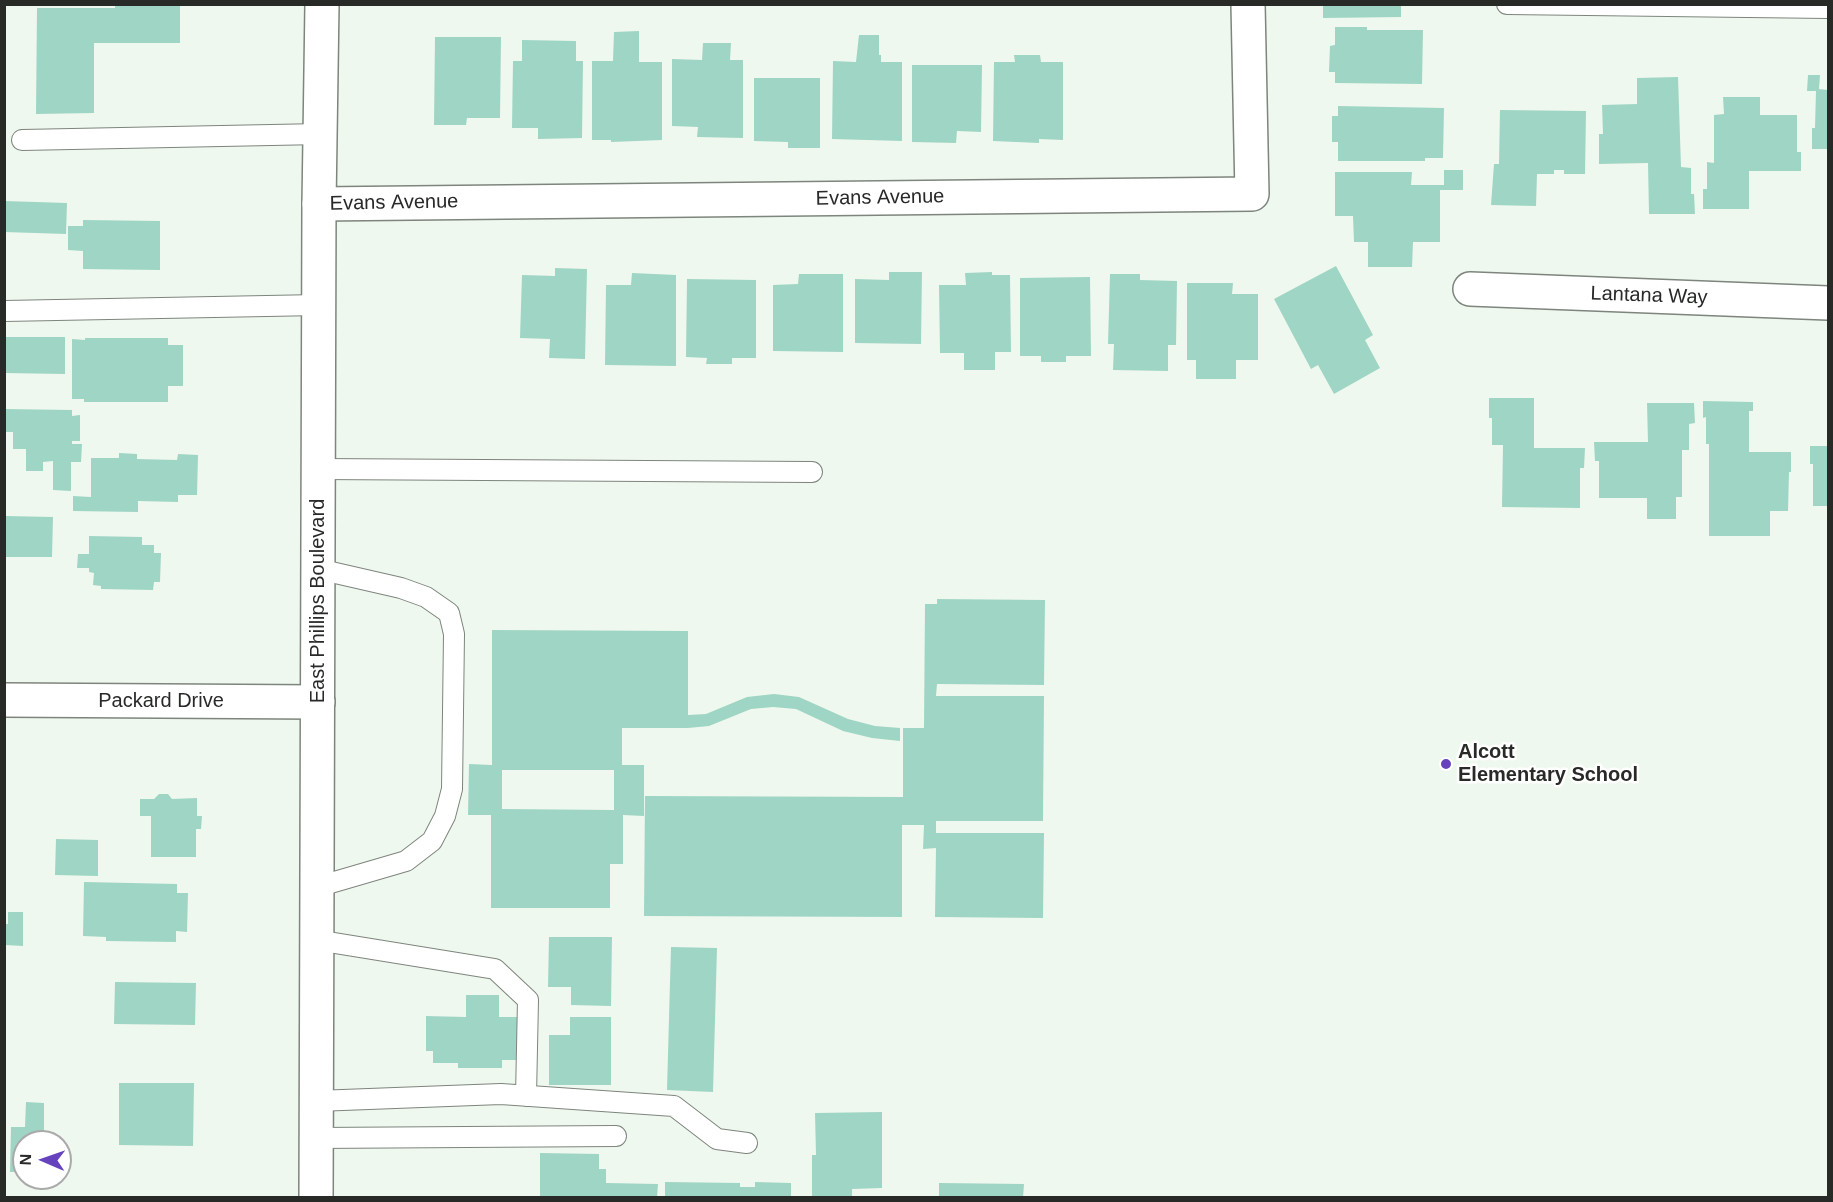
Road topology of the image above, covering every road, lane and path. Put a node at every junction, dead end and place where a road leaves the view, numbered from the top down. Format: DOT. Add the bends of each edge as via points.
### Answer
graph roads {
  1 [pos="322,4"];
  2 [pos="1248,4"];
  3 [pos="1508,4"];
  4 [pos="1828,8"];
  5 [pos="321,134"];
  6 [pos="22,140"];
  7 [pos="320,204"];
  8 [pos="1470,289"];
  9 [pos="1828,303"];
  10 [pos="319,305"];
  11 [pos="4,311"];
  12 [pos="319,469"];
  13 [pos="812,472"];
  14 [pos="318,568"];
  15 [pos="4,700"];
  16 [pos="318,702"];
  17 [pos="317,887"];
  18 [pos="316,940"];
  19 [pos="526,1096"];
  20 [pos="316,1101"];
  21 [pos="616,1136"];
  22 [pos="316,1138"];
  23 [pos="747,1143"];
  24 [pos="316,1197"];
  1 -- 5 [label="street, East Phillips Boulevard"];
  2 -- 7 [label="street, Evans Avenue" via="1252,194"];
  3 -- 4 [label="lane"];
  5 -- 6 [label="lane"];
  5 -- 7 [label="street, East Phillips Boulevard"];
  7 -- 10 [label="street, East Phillips Boulevard"];
  8 -- 9 [label="street, Lantana Way"];
  10 -- 11 [label="lane"];
  10 -- 12 [label="street, East Phillips Boulevard"];
  12 -- 13 [label="lane"];
  12 -- 14 [label="street, East Phillips Boulevard"];
  14 -- 16 [label="street, East Phillips Boulevard"];
  14 -- 17 [label="lane" via="426,597 449,613 454,634 452,789 445,816 432,841 406,861"];
  15 -- 16 [label="street, Packard Drive"];
  16 -- 17 [label="street, East Phillips Boulevard"];
  17 -- 18 [label="street, East Phillips Boulevard"];
  18 -- 19 [label="lane" via="495,969 528,1000"];
  18 -- 20 [label="street, East Phillips Boulevard"];
  19 -- 20 [label="lane"];
  19 -- 23 [label="lane" via="674,1106 717,1139"];
  20 -- 22 [label="street, East Phillips Boulevard"];
  21 -- 22 [label="lane"];
  22 -- 24 [label="street, East Phillips Boulevard"];
}
